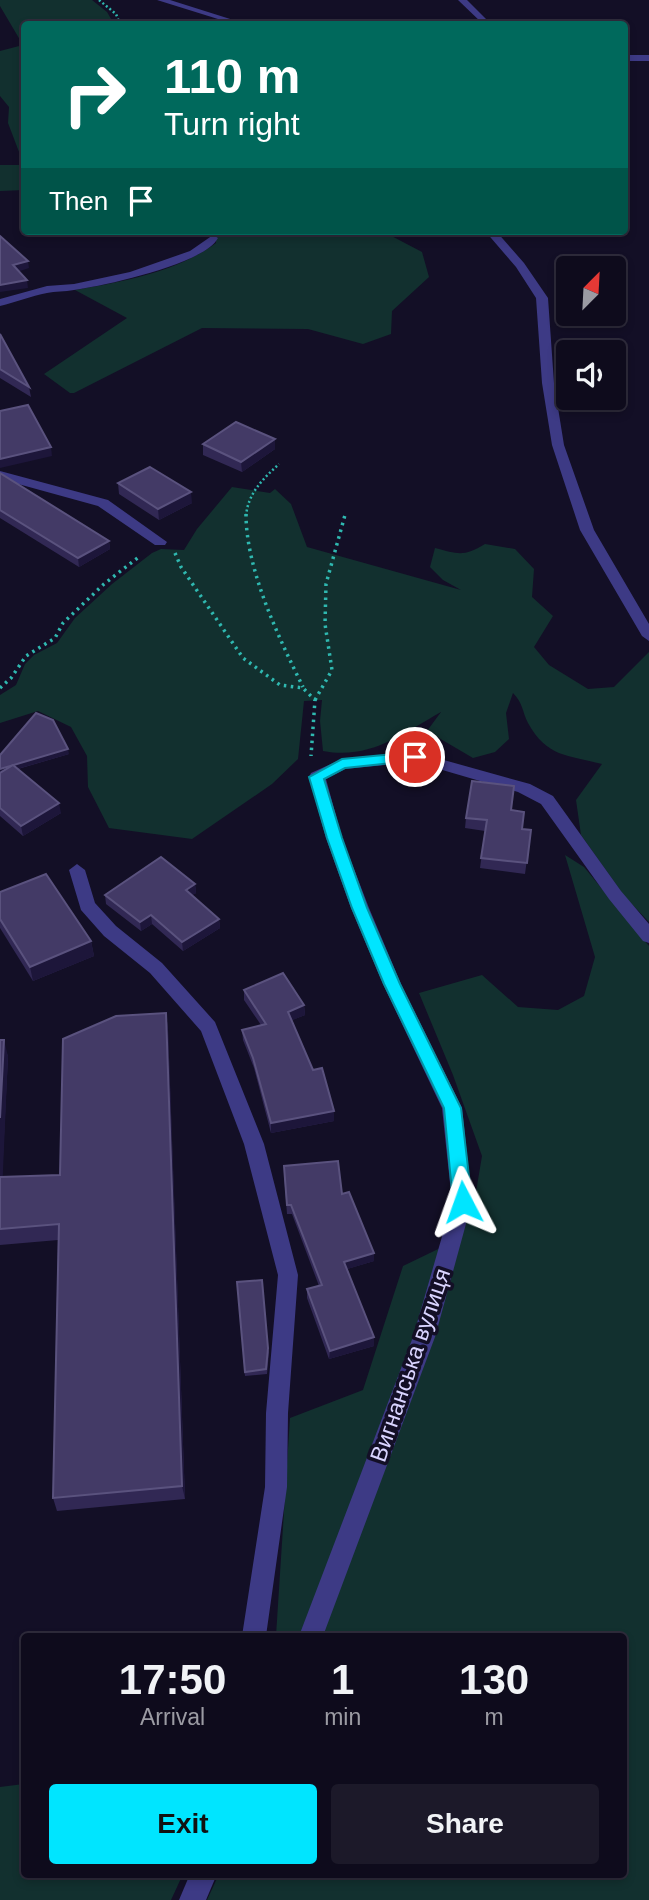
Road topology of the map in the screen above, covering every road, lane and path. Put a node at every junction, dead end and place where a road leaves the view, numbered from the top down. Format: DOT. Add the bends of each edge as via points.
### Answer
graph roads {
  1 [pos="99,0"];
  2 [pos="161,0"];
  3 [pos="462,0"];
  4 [pos="119,21"];
  5 [pos="232,21"];
  6 [pos="484,21"];
  7 [pos="628,58"];
  8 [pos="649,58"];
  9 [pos="494,235"];
  10 [pos="213,238"];
  11 [pos="0,303"];
  12 [pos="279,464"];
  13 [pos="0,475"];
  14 [pos="345,515"];
  15 [pos="160,542"];
  16 [pos="649,636"];
  17 [pos="0,688"];
  18 [pos="303,688"];
  19 [pos="315,700"];
  20 [pos="317,777"];
  21 [pos="77,870"];
  22 [pos="649,936"];
  23 [pos="254,1633"];
  24 [pos="312,1633"];
  25 [pos="202,1878"];
  26 [pos="192,1900"];
  1 -- 4 [label="path"];
  2 -- 5 [label="street"];
  3 -- 6 [label="street"];
  7 -- 8 [label="street"];
  9 -- 16 [label="street" via="542,298 558,445 587,530"];
  10 -- 11 [label="street" via="194,253 133,275 47,289"];
  12 -- 18 [label="path" via="256,487 246,522 272,626"];
  13 -- 15 [label="street" via="103,503"];
  14 -- 19 [label="path" via="326,584 332,670"];
  15 -- 17 [label="path" via="104,584 63,623 55,638 26,656"];
  15 -- 18 [label="path" via="172,548 180,567 243,658 279,685"];
  18 -- 19 [label="path"];
  19 -- 20 [label="path" via="310,757"];
  20 -- 22 [label="street" via="342,764 415,757 524,788 547,800"];
  20 -- 24 [label="street, Вигнанська вулиця" via="360,908 452,1108 463,1202 424,1336"];
  21 -- 23 [label="street" via="87,906 156,968 209,1027 254,1143 288,1275 276,1487"];
  25 -- 26 [label="street"];
}
